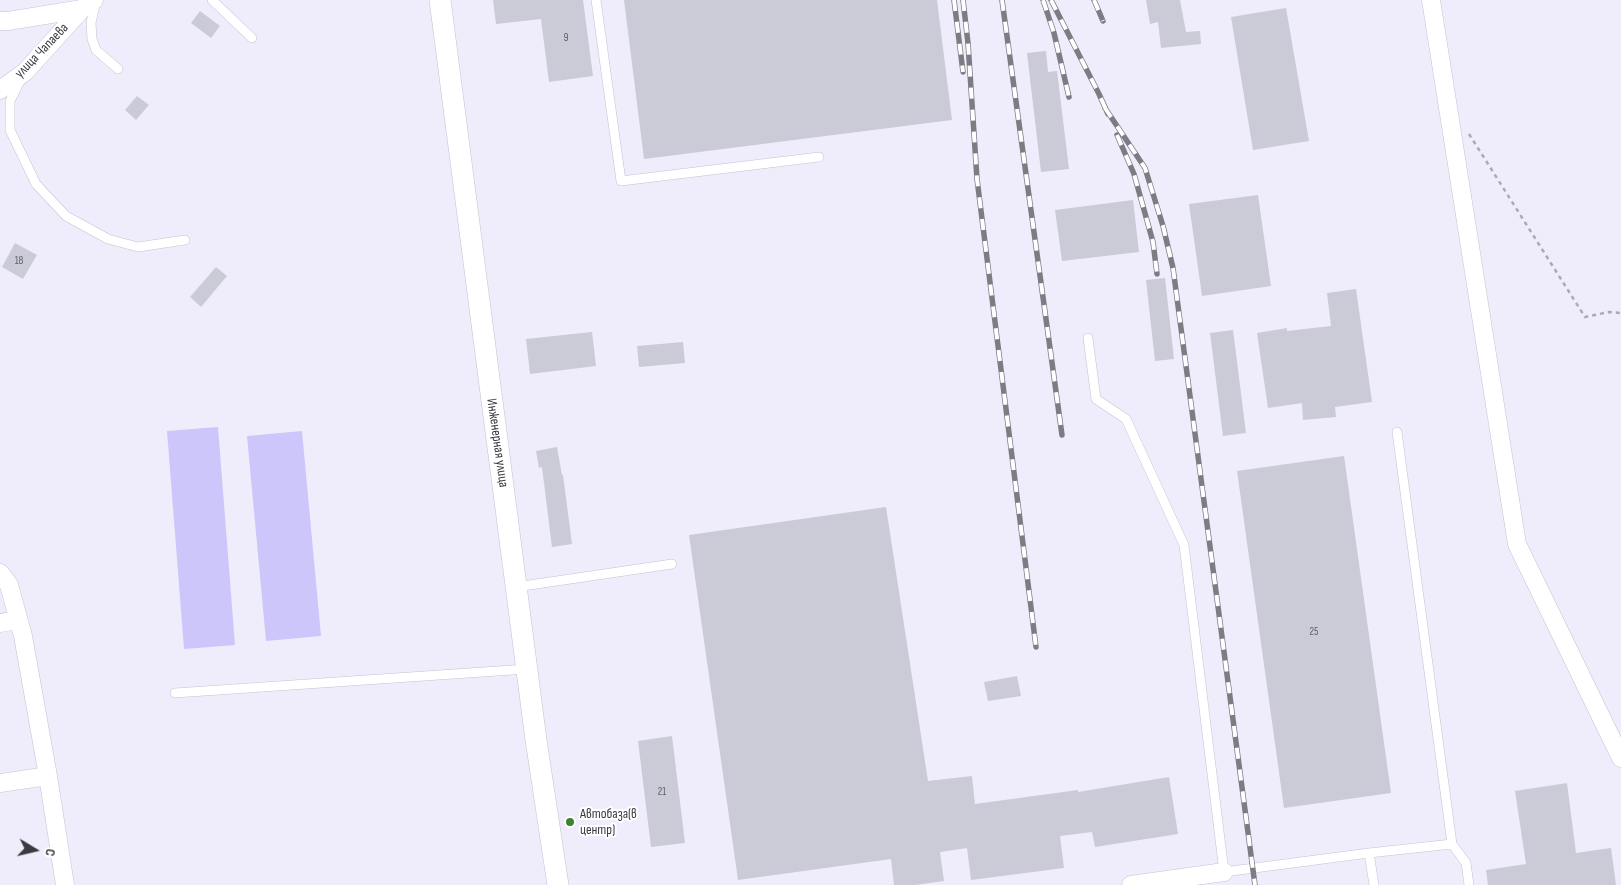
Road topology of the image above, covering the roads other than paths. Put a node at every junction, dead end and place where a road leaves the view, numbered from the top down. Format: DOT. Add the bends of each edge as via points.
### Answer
graph roads {
  1 [pos="212,0"];
  2 [pos="440,0"];
  3 [pos="596,0"];
  4 [pos="1431,0"];
  5 [pos="91,3"];
  6 [pos="3,19"];
  7 [pos="252,38"];
  8 [pos="118,69"];
  9 [pos="25,72"];
  10 [pos="0,90"];
  11 [pos="819,158"];
  12 [pos="185,240"];
  13 [pos="1088,338"];
  14 [pos="1397,432"];
  15 [pos="672,564"];
  16 [pos="0,573"];
  17 [pos="516,587"];
  18 [pos="18,620"];
  19 [pos="0,623"];
  20 [pos="527,669"];
  21 [pos="175,693"];
  22 [pos="1621,758"];
  23 [pos="48,776"];
  24 [pos="0,783"];
  25 [pos="1452,844"];
  26 [pos="1369,853"];
  27 [pos="1224,872"];
  28 [pos="65,885"];
  29 [pos="558,885"];
  30 [pos="1131,885"];
  31 [pos="1374,885"];
  32 [pos="1469,885"];
  1 -- 7 [label="lane"];
  2 -- 17 [label="street, Инженерная улица"];
  3 -- 11 [label="lane" via="621,181"];
  4 -- 22 [label="street" via="1517,544"];
  5 -- 6 [label="street"];
  5 -- 8 [label="lane" via="92,39 96,50"];
  5 -- 9 [label="street, улица Чапаева"];
  9 -- 10 [label="street, улица Чапаева"];
  9 -- 12 [label="lane" via="10,101 10,130 36,184 66,216 108,239 138,248"];
  13 -- 27 [label="lane" via="1096,400 1126,419 1184,545"];
  14 -- 25 [label="lane"];
  15 -- 17 [label="lane"];
  16 -- 18 [label="street" via="9,585"];
  17 -- 20 [label="street, Инженерная улица"];
  18 -- 19 [label="street"];
  18 -- 23 [label="street"];
  20 -- 21 [label="lane"];
  20 -- 29 [label="street, Инженерная улица"];
  23 -- 24 [label="street"];
  23 -- 28 [label="street"];
  25 -- 26 [label="lane"];
  25 -- 32 [label="lane" via="1466,862"];
  26 -- 27 [label="lane"];
  26 -- 31 [label="lane"];
  27 -- 30 [label="street"];
}
